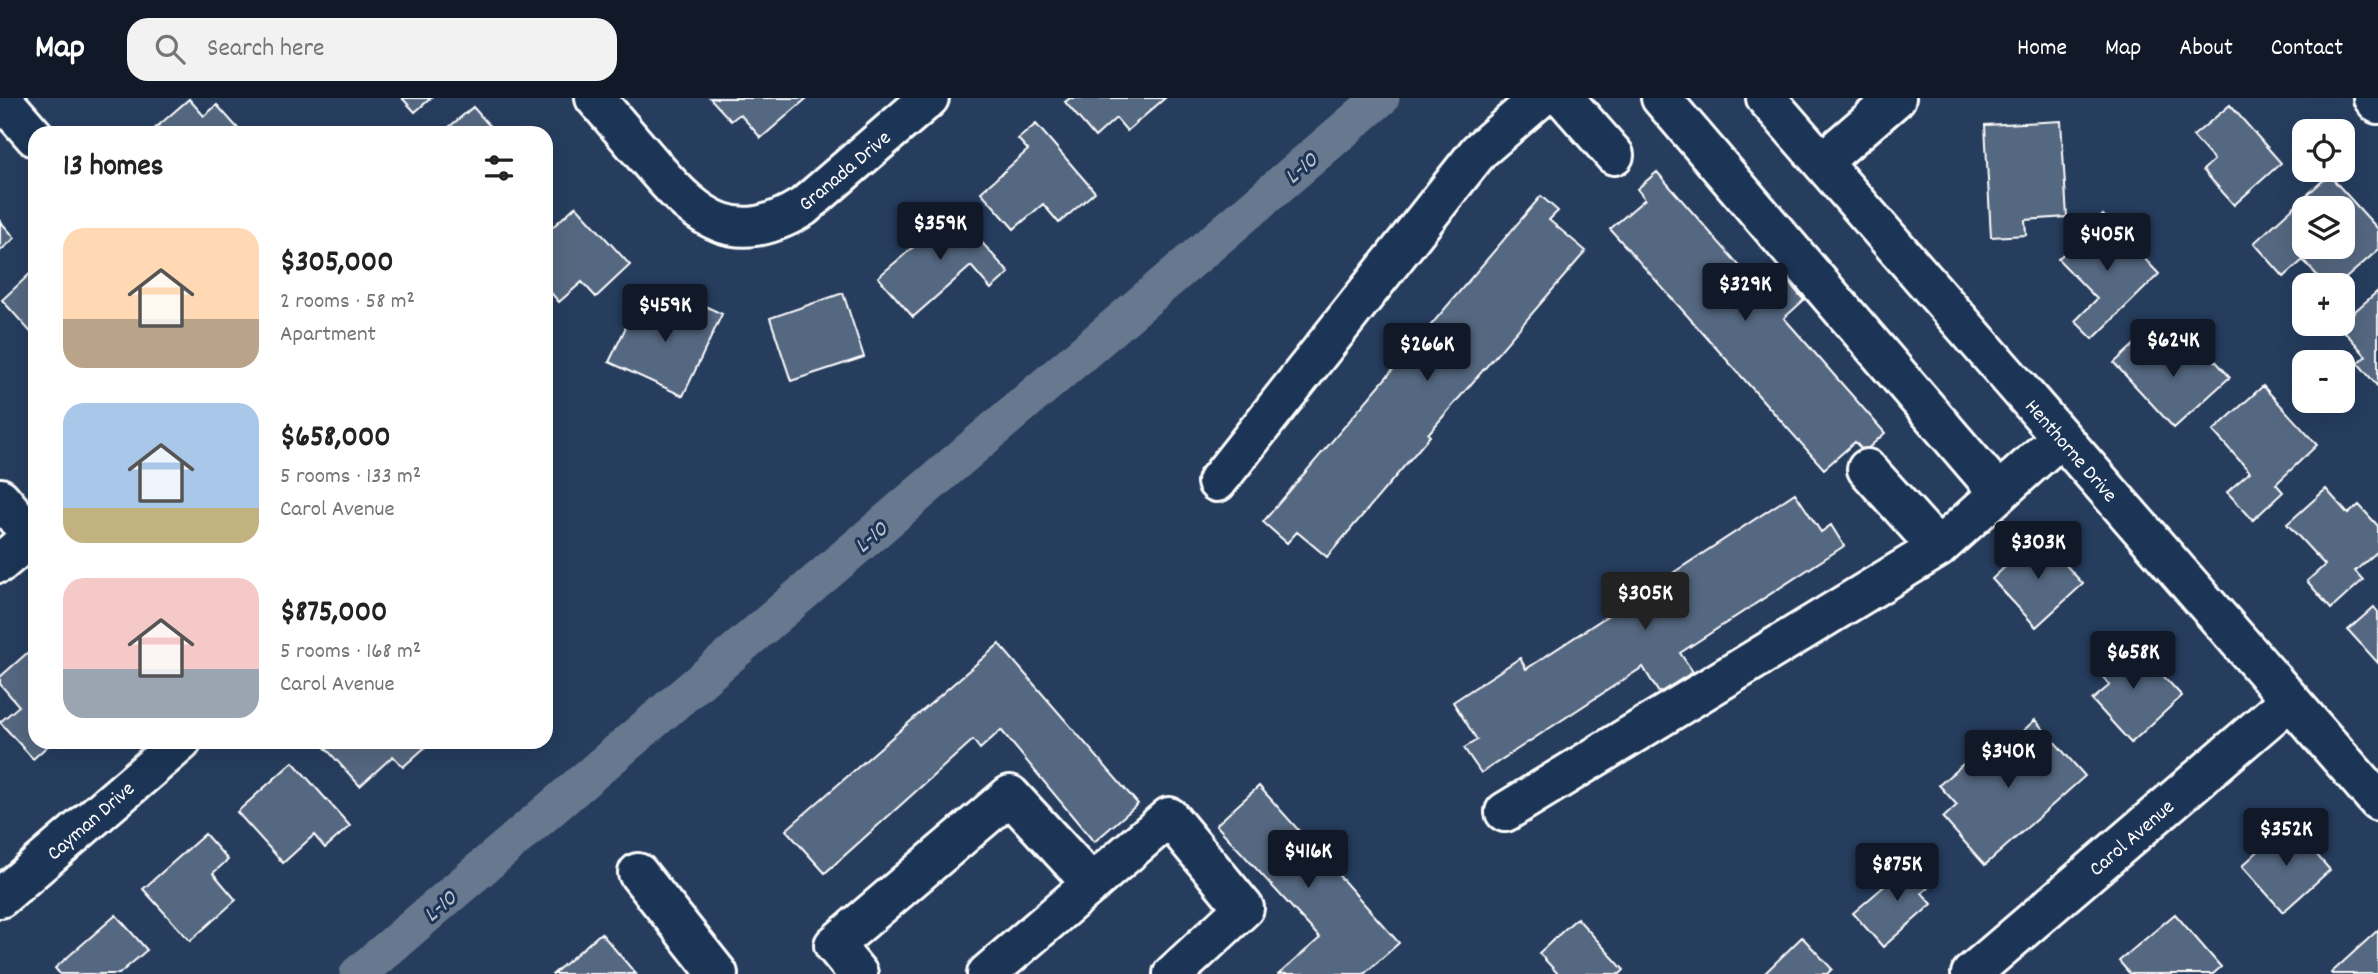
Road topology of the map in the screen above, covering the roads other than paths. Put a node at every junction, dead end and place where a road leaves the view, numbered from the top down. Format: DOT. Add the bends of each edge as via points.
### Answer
graph roads {
  1 [pos="1,98"];
  2 [pos="595,98"];
  3 [pos="929,98"];
  4 [pos="1540,98"];
  5 [pos="1564,98"];
  6 [pos="1661,98"];
  7 [pos="1766,98"];
  8 [pos="1896,98"];
  9 [pos="2372,98"];
  10 [pos="2378,104"];
  11 [pos="28,129"];
  12 [pos="1614,155"];
  13 [pos="1822,162"];
  14 [pos="2061,437"];
  15 [pos="1867,469"];
  16 [pos="1217,482"];
  17 [pos="1999,493"];
  18 [pos="0,498"];
  19 [pos="28,531"];
  20 [pos="28,539"];
  21 [pos="1938,548"];
  22 [pos="0,563"];
  23 [pos="2290,700"];
  24 [pos="173,749"];
  25 [pos="2378,801"];
  26 [pos="1506,812"];
  27 [pos="638,873"];
  28 [pos="1092,884"];
  29 [pos="0,898"];
  30 [pos="1011,967"];
  31 [pos="718,974"];
  32 [pos="859,974"];
  33 [pos="1173,974"];
  34 [pos="1971,974"];
  1 -- 11 [label="street"];
  2 -- 3 [label="street, Granada Drive" via="685,203 706,218 731,227 758,227 803,207"];
  4 -- 16 [label="street" via="1479,151"];
  5 -- 12 [label="street"];
  6 -- 17 [label="street"];
  7 -- 13 [label="street, Henthorne Drive"];
  8 -- 13 [label="street"];
  9 -- 10 [label="street"];
  13 -- 14 [label="street, Henthorne Drive"];
  14 -- 17 [label="street"];
  14 -- 23 [label="street, Henthorne Drive"];
  15 -- 21 [label="street"];
  17 -- 21 [label="street"];
  18 -- 19 [label="street"];
  20 -- 22 [label="street"];
  21 -- 26 [label="street"];
  23 -- 25 [label="street, Henthorne Drive"];
  23 -- 34 [label="street, Carol Avenue"];
  24 -- 29 [label="street, Cayman Drive"];
  27 -- 31 [label="street"];
  28 -- 30 [label="street"];
  28 -- 32 [label="street" via="1010,795 834,945"];
  28 -- 33 [label="street" via="1169,817 1244,908"];
}
